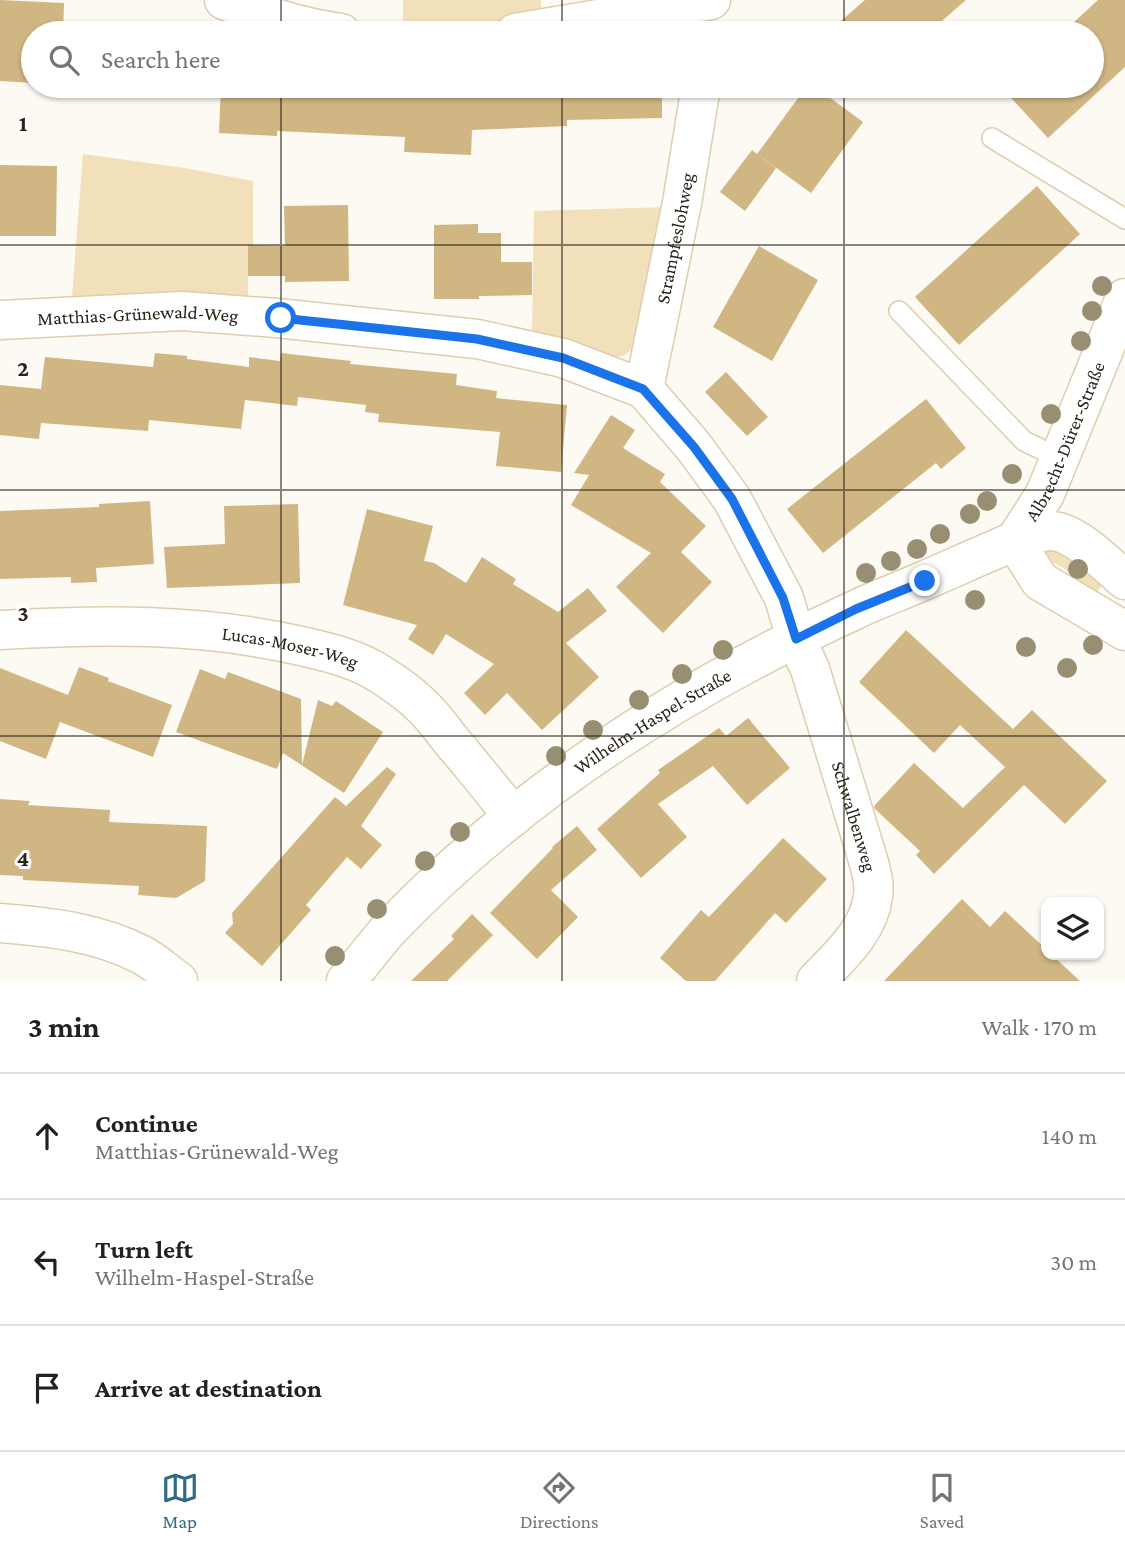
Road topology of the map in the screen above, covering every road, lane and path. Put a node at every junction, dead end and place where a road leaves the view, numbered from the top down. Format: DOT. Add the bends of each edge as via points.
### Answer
graph roads {
  1 [pos="224,0"];
  2 [pos="713,0"];
  3 [pos="281,21"];
  4 [pos="587,21"];
  5 [pos="710,21"];
  6 [pos="699,98"];
  7 [pos="992,138"];
  8 [pos="1125,219"];
  9 [pos="1125,298"];
  10 [pos="900,311"];
  11 [pos="0,320"];
  12 [pos="643,389"];
  13 [pos="1059,458"];
  14 [pos="1015,541"];
  15 [pos="1125,580"];
  16 [pos="0,630"];
  17 [pos="1125,632"];
  18 [pos="796,639"];
  19 [pos="513,817"];
  20 [pos="0,923"];
  21 [pos="177,981"];
  22 [pos="346,981"];
  23 [pos="816,981"];
  1 -- 3 [label="street"];
  2 -- 4 [label="street"];
  2 -- 5 [label="street"];
  6 -- 12 [label="street, Strampfeslohweg"];
  7 -- 8 [label="lane"];
  9 -- 13 [label="street, Albrecht-Dürer-Straße"];
  10 -- 13 [label="lane" via="1024,441"];
  11 -- 12 [label="street, Matthias-Grünewald-Weg" via="182,312 277,317 477,339 563,358"];
  12 -- 18 [label="street, Matthias-Grünewald-Weg" via="732,499 783,598"];
  13 -- 14 [label="street, Albrecht-Dürer-Straße" via="1041,502"];
  14 -- 15 [label="street, Wilhelm-Haspel-Straße" via="1052,531 1069,535"];
  14 -- 17 [label="street" via="1040,581"];
  14 -- 18 [label="street, Wilhelm-Haspel-Straße"];
  16 -- 19 [label="street, Lucas-Moser-Weg" via="87,625 213,630 261,636 356,662 379,673 426,710"];
  18 -- 19 [label="street, Wilhelm-Haspel-Straße" via="664,710"];
  18 -- 23 [label="street, Schwalbenweg" via="810,669 866,850 874,895 868,917 847,949"];
  19 -- 22 [label="street, Wilhelm-Haspel-Straße" via="447,873"];
  20 -- 21 [label="street" via="99,938 143,956"];
}
